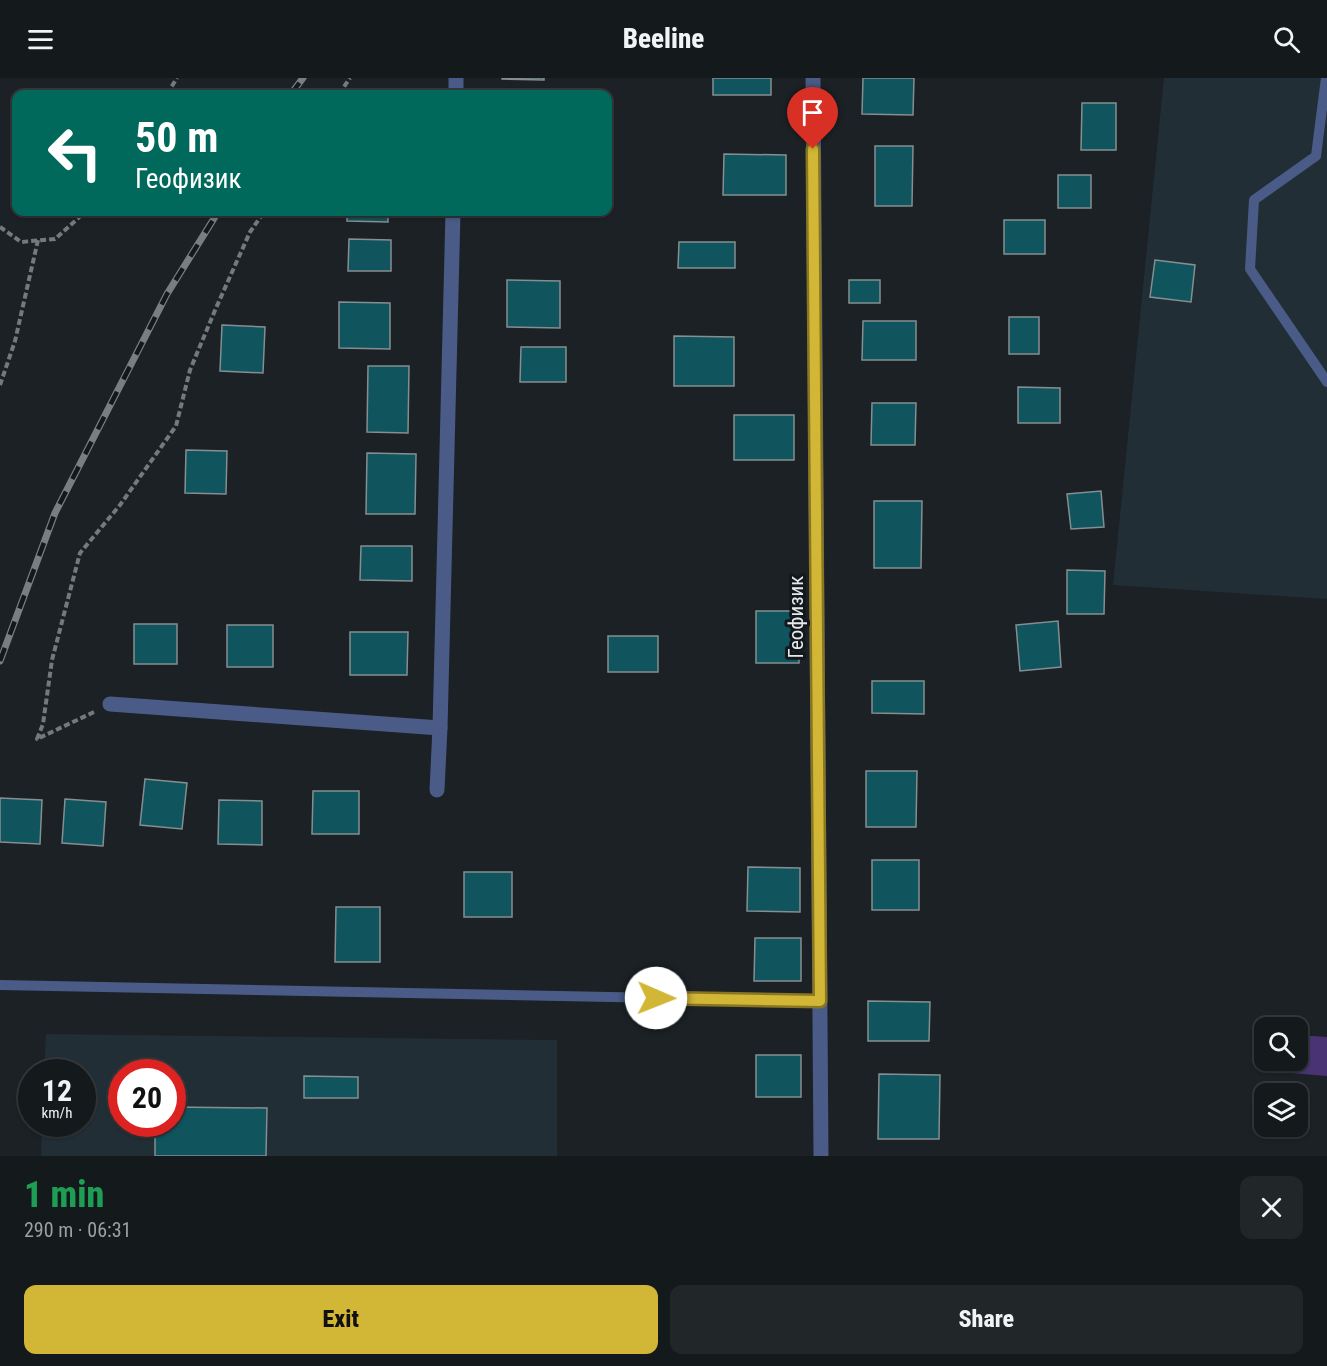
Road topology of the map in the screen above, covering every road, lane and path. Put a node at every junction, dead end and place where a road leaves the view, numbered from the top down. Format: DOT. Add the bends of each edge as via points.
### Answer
graph roads {
  1 [pos="813,78"];
  2 [pos="1326,78"];
  3 [pos="81,216"];
  4 [pos="261,216"];
  5 [pos="453,216"];
  6 [pos="0,227"];
  7 [pos="38,240"];
  8 [pos="1327,382"];
  9 [pos="0,385"];
  10 [pos="110,704"];
  11 [pos="440,728"];
  12 [pos="437,790"];
  13 [pos="0,985"];
  14 [pos="820,1001"];
  15 [pos="821,1156"];
  1 -- 14 [label="street, Геофизик"];
  2 -- 8 [label="lane" via="1316,156 1254,200 1250,269"];
  3 -- 7 [label="path" via="55,239"];
  4 -- 10 [label="path" via="250,232 190,370 176,426 80,553 52,660 43,724 37,739"];
  5 -- 11 [label="street"];
  6 -- 7 [label="path" via="21,242"];
  7 -- 9 [label="path" via="15,341"];
  10 -- 11 [label="street"];
  11 -- 12 [label="street"];
  13 -- 14 [label="lane"];
  14 -- 15 [label="street, Геофизик"];
}
